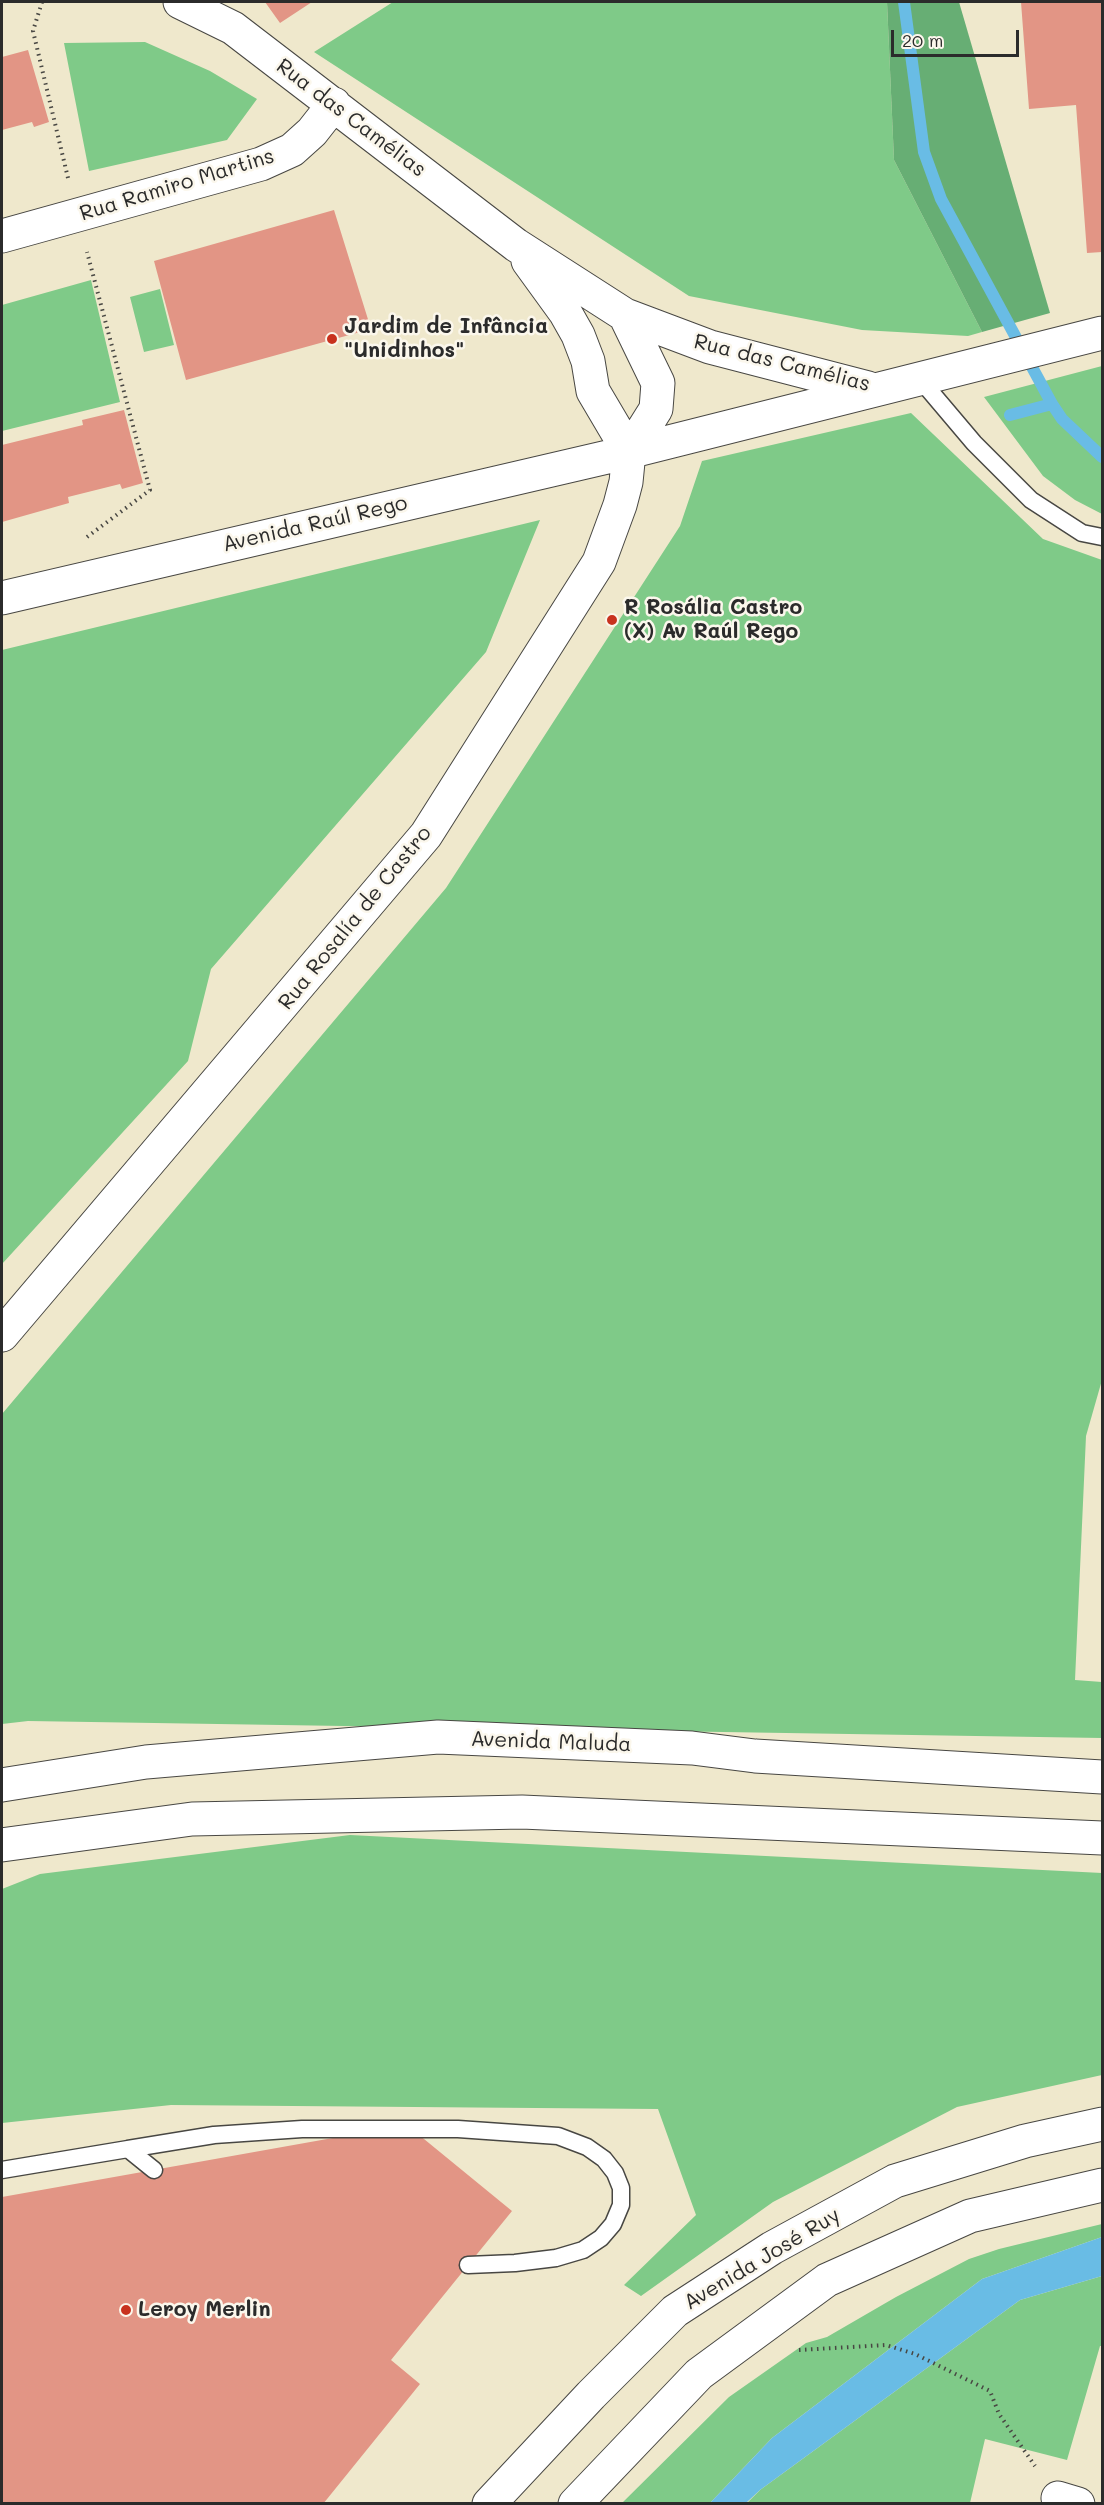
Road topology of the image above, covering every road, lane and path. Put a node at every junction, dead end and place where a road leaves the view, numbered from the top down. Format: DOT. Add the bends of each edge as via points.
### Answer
graph roads {
  1 [pos="42,2"];
  2 [pos="180,2"];
  3 [pos="334,104"];
  4 [pos="77,215"];
  5 [pos="2,236"];
  6 [pos="516,245"];
  7 [pos="625,315"];
  8 [pos="1102,333"];
  9 [pos="919,378"];
  10 [pos="872,389"];
  11 [pos="629,452"];
  12 [pos="1102,537"];
  13 [pos="82,579"];
  14 [pos="2,598"];
  15 [pos="2,1335"];
  16 [pos="1102,1777"];
  17 [pos="2,1785"];
  18 [pos="1102,1838"];
  19 [pos="2,1845"];
  20 [pos="1102,2124"];
  21 [pos="128,2149"];
  22 [pos="2,2170"];
  23 [pos="154,2170"];
  24 [pos="1102,2185"];
  25 [pos="468,2265"];
  26 [pos="795,2350"];
  27 [pos="1068,2501"];
  28 [pos="489,2504"];
  29 [pos="576,2504"];
  1 -- 4 [label="path" via="33,31"];
  2 -- 3 [label="street, Rua das Camélias" via="233,28"];
  3 -- 4 [label="street, Rua Ramiro Martins" via="292,150 261,164"];
  3 -- 6 [label="street, Rua das Camélias"];
  4 -- 5 [label="street, Rua Ramiro Martins"];
  4 -- 13 [label="path" via="150,490 75,546"];
  6 -- 7 [label="street, Rua das Camélias"];
  6 -- 11 [label="street, Rua das Camélias" via="578,335 593,390"];
  7 -- 10 [label="street, Rua das Camélias" via="710,347"];
  7 -- 11 [label="street" via="658,383 656,409"];
  8 -- 9 [label="street, Rua das Camélias"];
  9 -- 10 [label="street, Rua das Camélias"];
  9 -- 12 [label="lane" via="974,443 1031,500 1082,533"];
  10 -- 11 [label="street, Avenida Raúl Rego"];
  11 -- 13 [label="street, Avenida Raúl Rego"];
  11 -- 15 [label="street, Rua Rosalía de Castro" via="620,505 599,562 426,835"];
  13 -- 14 [label="street, Avenida Raúl Rego"];
  16 -- 17 [label="street, Avenida Maluda" via="692,1748 438,1737 146,1762"];
  18 -- 19 [label="street" via="522,1812 192,1819"];
  20 -- 28 [label="street, Avenida José Ruy" via="1025,2141 896,2181 772,2248 675,2311"];
  21 -- 22 [label="lane"];
  21 -- 23 [label="lane"];
  21 -- 25 [label="lane" via="214,2134 302,2129 527,2132 558,2136 587,2147 615,2173 621,2188 621,2205 613,2224 583,2250 515,2263"];
  24 -- 29 [label="street" via="970,2216 827,2280 699,2374"];
  26 -- 27 [label="path" via="886,2345 915,2354 990,2391 999,2414"];
}
